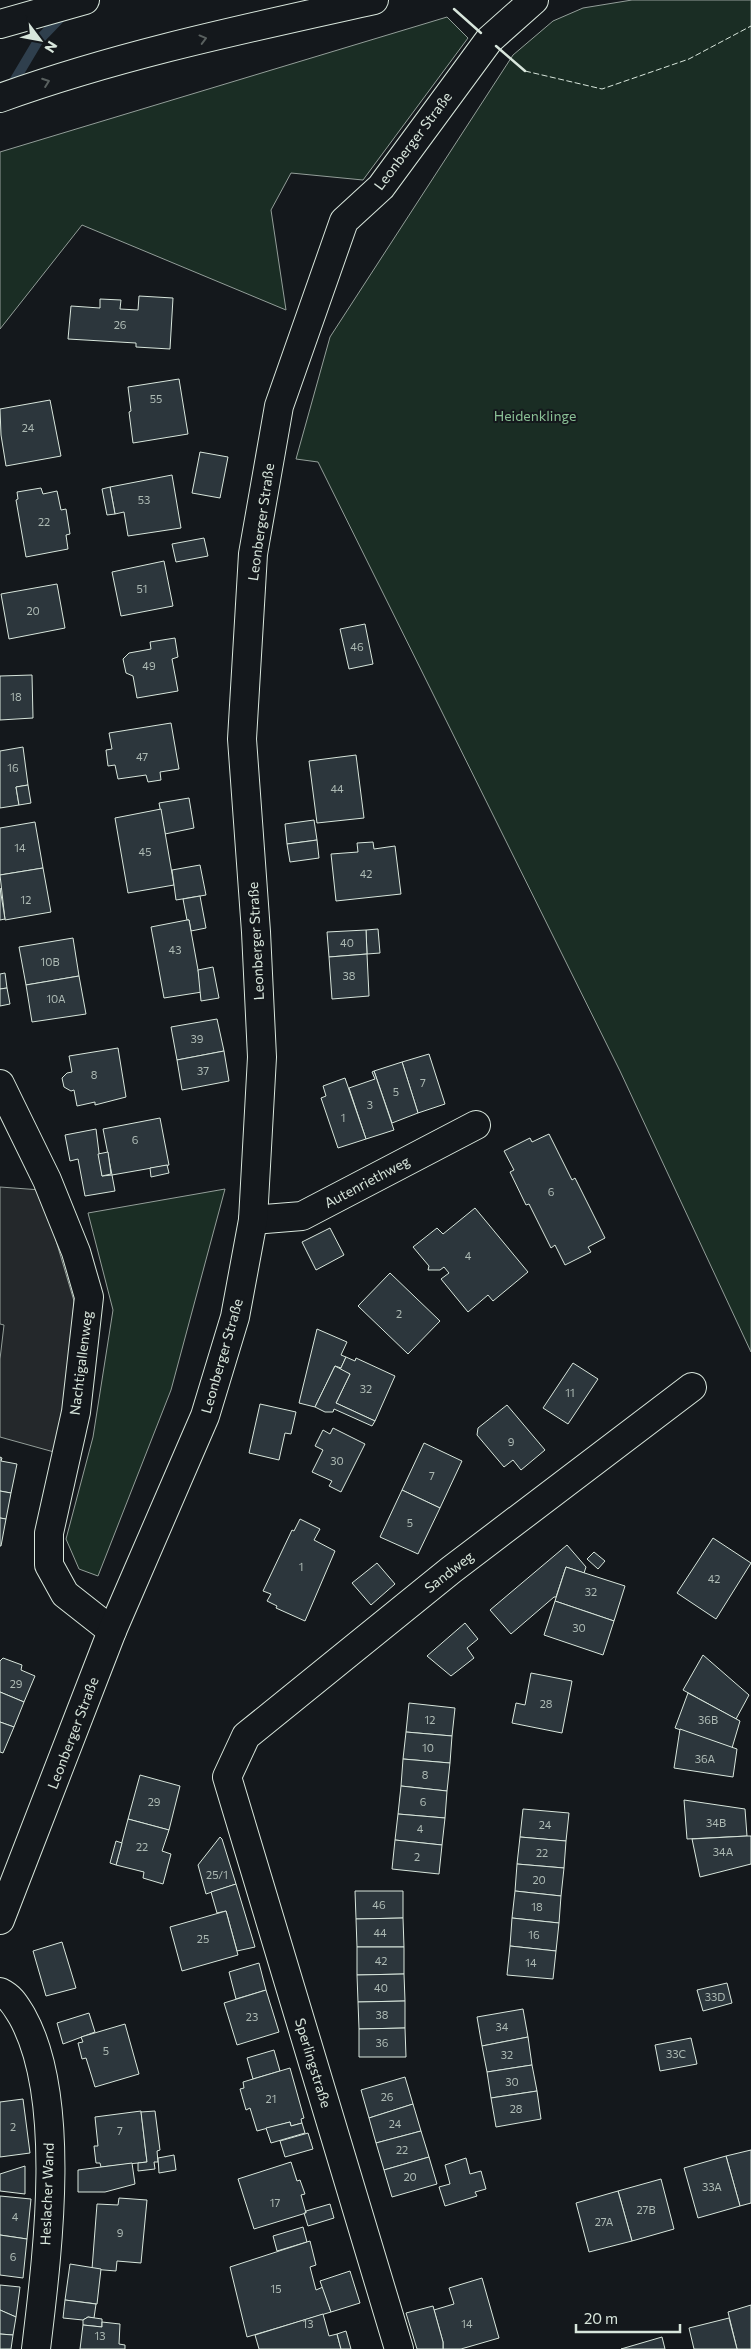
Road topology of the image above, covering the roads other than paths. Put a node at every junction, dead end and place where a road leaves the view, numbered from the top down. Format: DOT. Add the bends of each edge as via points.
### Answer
graph roads {
  1 [pos="85,0"];
  2 [pos="374,0"];
  3 [pos="534,0"];
  4 [pos="0,24"];
  5 [pos="0,98"];
  6 [pos="0,1084"];
  7 [pos="476,1125"];
  8 [pos="254,1220"];
  9 [pos="692,1387"];
  10 [pos="112,1632"];
  11 [pos="227,1777"];
  12 [pos="0,1920"];
  13 [pos="0,1992"];
  14 [pos="36,2349"];
  15 [pos="399,2349"];
  1 -- 4 [label="main road"];
  5 -- 2 [label="main road, one-way" via="62,76 201,39"];
  3 -- 8 [label="main road, Leonberger Straße" via="489,40 381,187 344,221 282,396 254,554 242,740 262,1057"];
  6 -- 10 [label="main road, Nachtigallenweg" via="50,1189 76,1252 89,1297 76,1412 49,1533 49,1565 65,1594"];
  7 -- 8 [label="main road, Autenriethweg" via="302,1216"];
  8 -- 10 [label="main road, Leonberger Straße" via="236,1317 205,1416"];
  9 -- 11 [label="main road, Sandweg" via="452,1570 246,1736"];
  10 -- 12 [label="main road, Leonberger Straße"];
  11 -- 15 [label="main road, Sperlingstraße"];
  13 -- 14 [label="main road, Heslacher Wand" via="11,1997 32,2034 47,2103 50,2172"];
}
